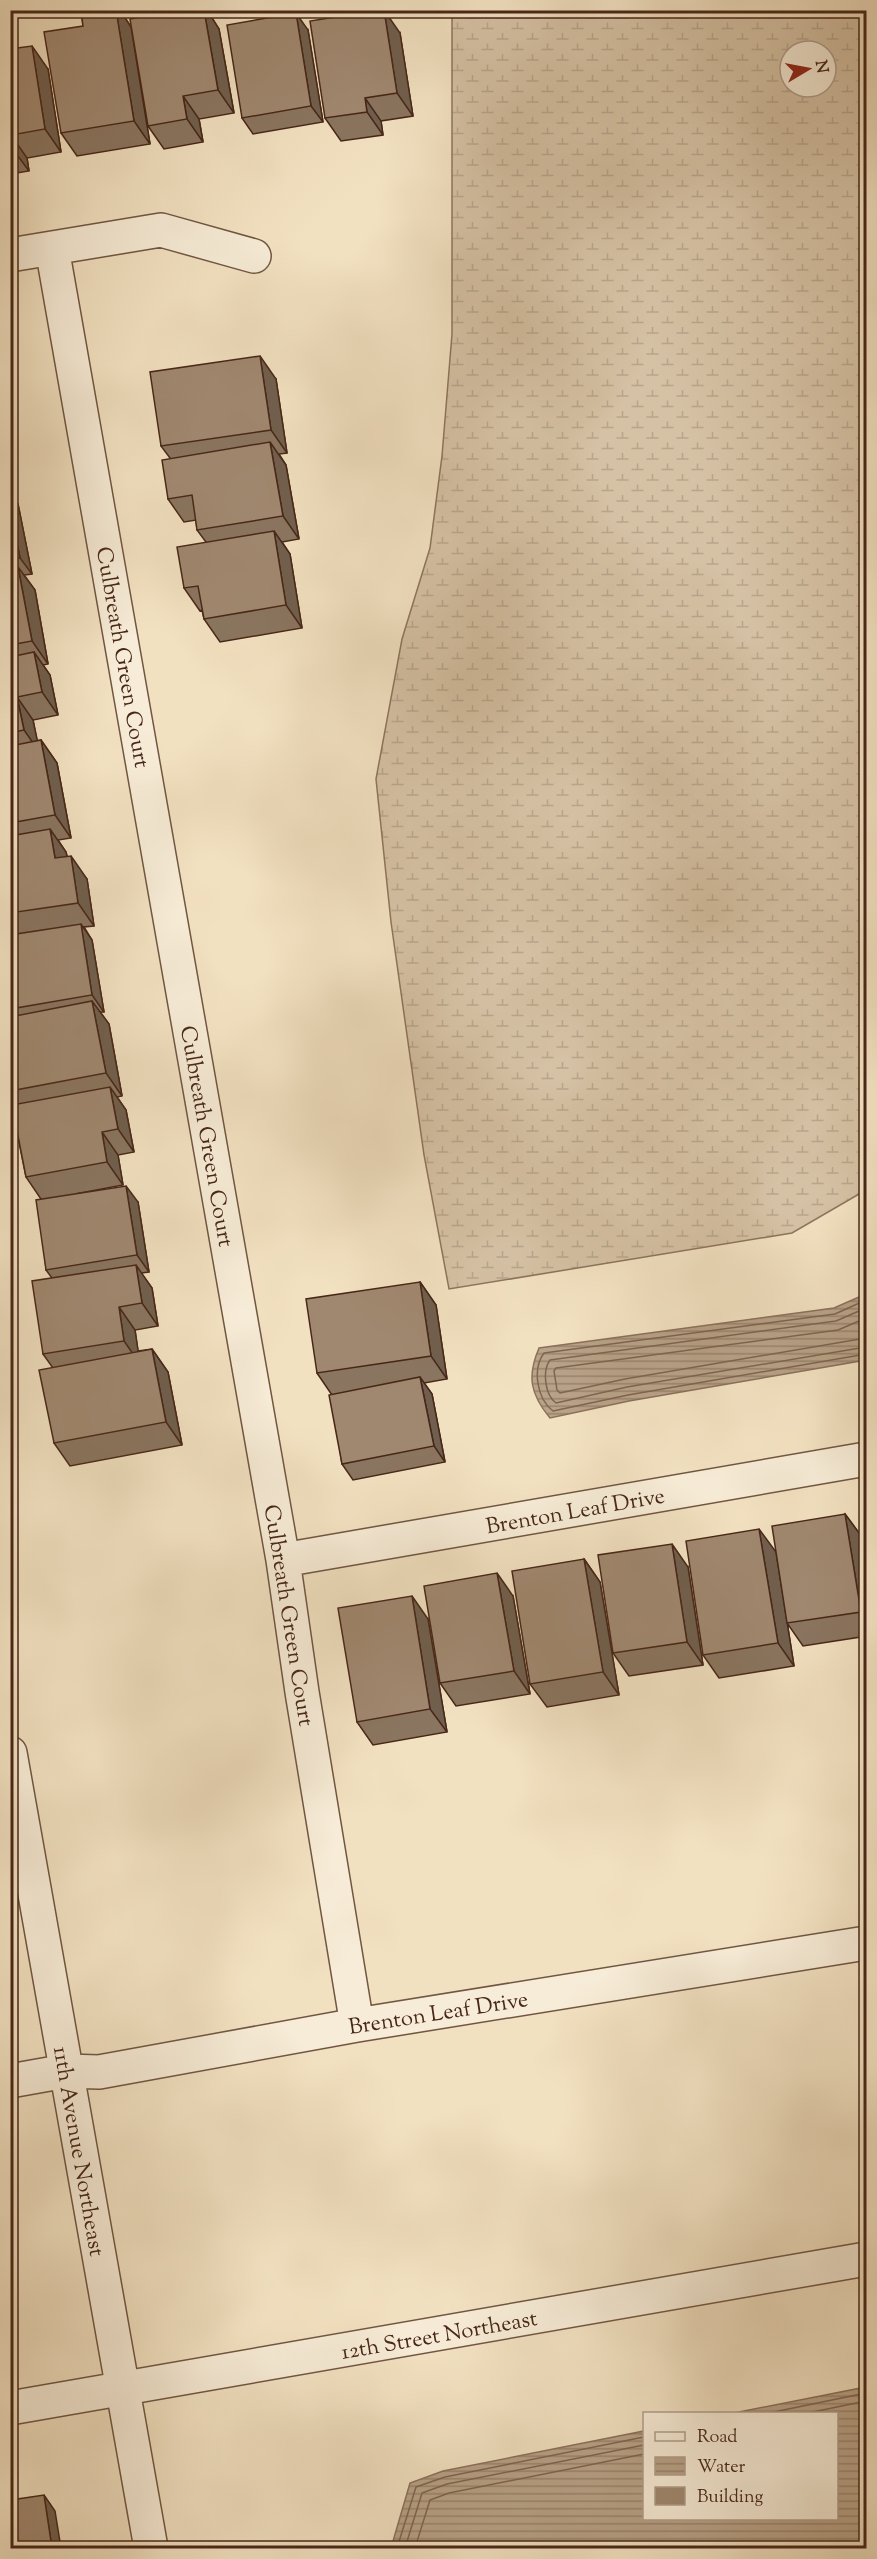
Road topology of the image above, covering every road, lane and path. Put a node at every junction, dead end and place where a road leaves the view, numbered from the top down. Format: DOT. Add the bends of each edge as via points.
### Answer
graph roads {
  1 [pos="52,248"];
  2 [pos="10,255"];
  3 [pos="254,256"];
  4 [pos="867,1459"];
  5 [pos="282,1560"];
  6 [pos="10,1753"];
  7 [pos="867,1943"];
  8 [pos="357,2025"];
  9 [pos="66,2072"];
  10 [pos="10,2081"];
  11 [pos="867,2259"];
  12 [pos="123,2389"];
  13 [pos="10,2408"];
  14 [pos="151,2548"];
  1 -- 2 [label="street"];
  1 -- 3 [label="street" via="161,230"];
  1 -- 5 [label="street, Culbreath Green Court"];
  4 -- 5 [label="street, Brenton Leaf Drive"];
  5 -- 8 [label="street, Culbreath Green Court"];
  6 -- 9 [label="street, 11th Avenue Northeast"];
  7 -- 8 [label="street, Brenton Leaf Drive"];
  8 -- 9 [label="street, Brenton Leaf Drive" via="99,2072"];
  9 -- 10 [label="street, Brenton Leaf Drive"];
  9 -- 12 [label="street, 11th Avenue Northeast"];
  11 -- 12 [label="street, 12th Street Northeast"];
  12 -- 13 [label="street, 12th Street Northeast"];
  12 -- 14 [label="street, 11th Avenue Northeast"];
}
